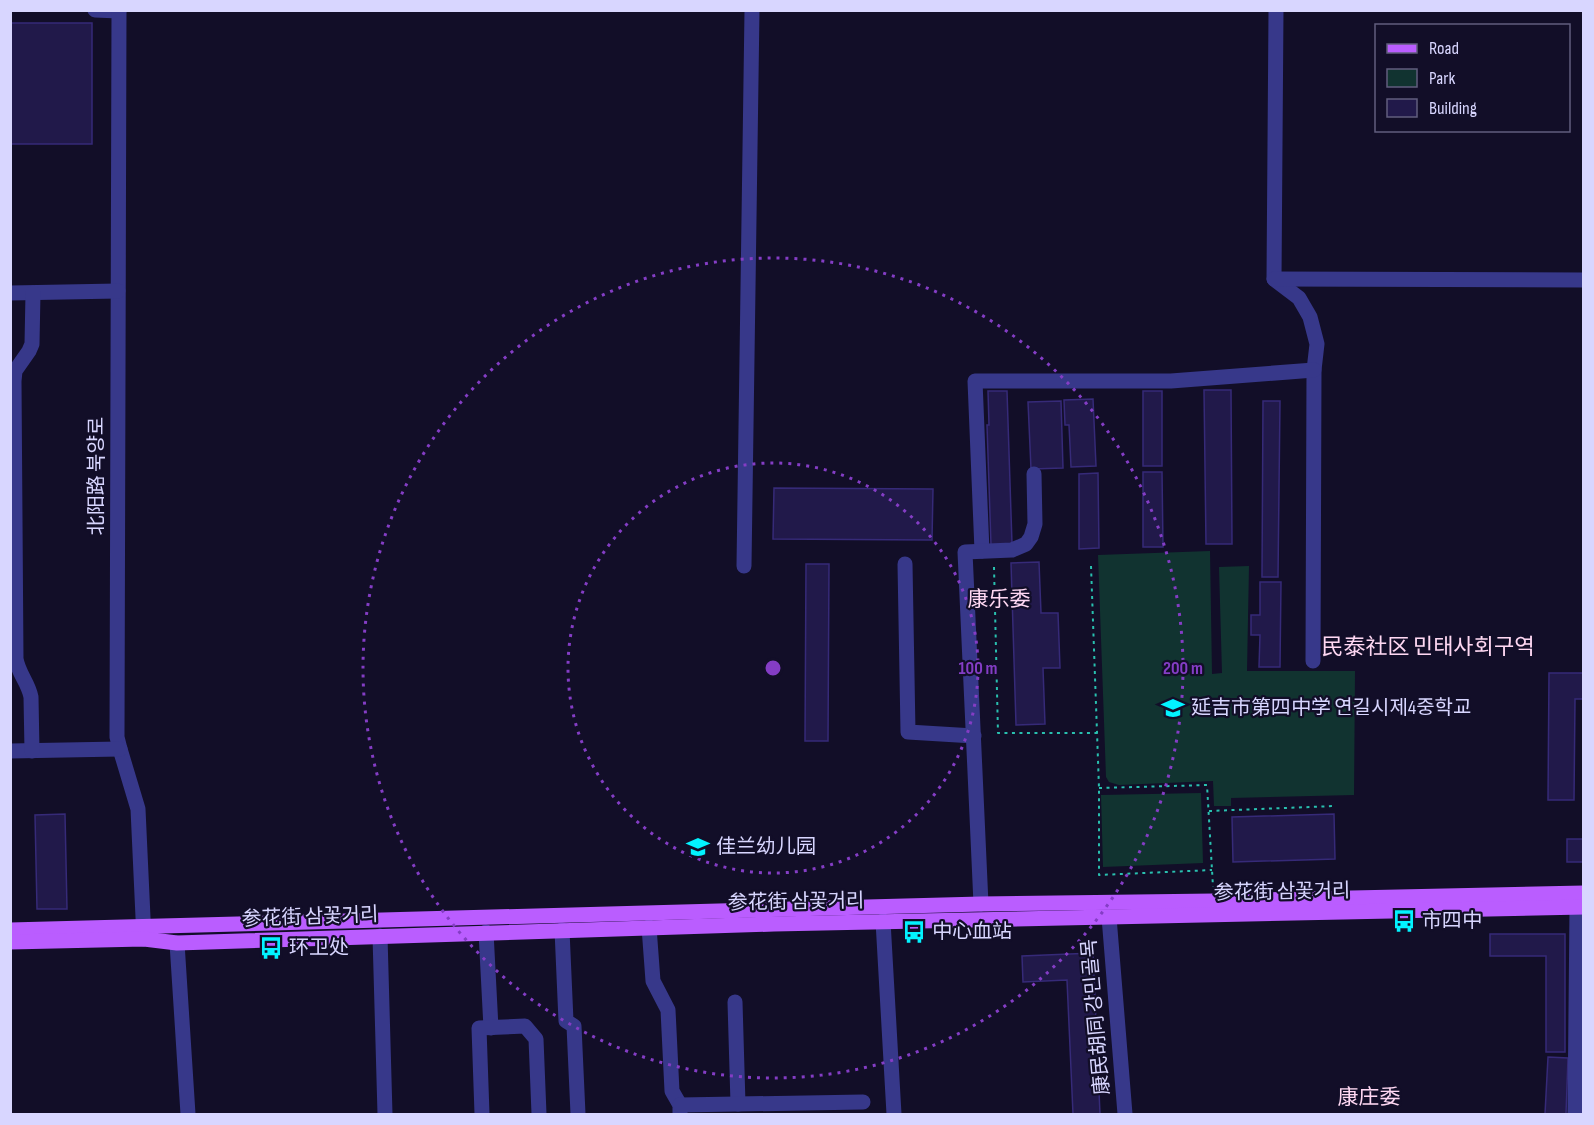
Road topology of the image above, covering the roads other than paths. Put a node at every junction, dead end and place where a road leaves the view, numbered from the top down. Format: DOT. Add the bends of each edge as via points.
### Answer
graph roads {
  1 [pos="95,10"];
  2 [pos="752,10"];
  3 [pos="1276,10"];
  4 [pos="119,11"];
  5 [pos="1274,279"];
  6 [pos="1584,280"];
  7 [pos="118,291"];
  8 [pos="33,292"];
  9 [pos="10,293"];
  10 [pos="1314,370"];
  11 [pos="12,474"];
  12 [pos="1034,474"];
  13 [pos="982,551"];
  14 [pos="905,564"];
  15 [pos="744,567"];
  16 [pos="13,603"];
  17 [pos="1312,661"];
  18 [pos="974,736"];
  19 [pos="120,750"];
  20 [pos="10,751"];
  21 [pos="33,751"];
  22 [pos="1581,902"];
  23 [pos="981,904"];
  24 [pos="1109,917"];
  25 [pos="883,921"];
  26 [pos="649,927"];
  27 [pos="10,930"];
  28 [pos="562,930"];
  29 [pos="486,932"];
  30 [pos="143,933"];
  31 [pos="380,936"];
  32 [pos="10,942"];
  33 [pos="177,943"];
  34 [pos="735,1002"];
  35 [pos="491,1028"];
  36 [pos="863,1102"];
  37 [pos="747,1107"];
  38 [pos="680,1110"];
  39 [pos="188,1114"];
  40 [pos="385,1114"];
  41 [pos="482,1114"];
  42 [pos="539,1114"];
  43 [pos="578,1114"];
  44 [pos="894,1114"];
  45 [pos="1125,1114"];
  46 [pos="1575,1114"];
  1 -- 4 [label="street"];
  2 -- 15 [label="street"];
  3 -- 5 [label="street"];
  4 -- 7 [label="street, 北阳路 북양로"];
  5 -- 6 [label="street"];
  5 -- 10 [label="street" via="1299,298 1310,317 1317,344"];
  7 -- 8 [label="street"];
  7 -- 19 [label="street, 北阳路 북양로"];
  8 -- 9 [label="street"];
  8 -- 11 [label="street" via="32,345 15,371"];
  10 -- 13 [label="street" via="1171,381 975,381"];
  10 -- 17 [label="street"];
  11 -- 16 [label="street"];
  12 -- 13 [label="street" via="1035,524 1031,537 1012,550"];
  13 -- 18 [label="street" via="965,552"];
  14 -- 18 [label="street" via="908,732"];
  16 -- 21 [label="street" via="18,671 31,697"];
  18 -- 23 [label="street"];
  19 -- 21 [label="street"];
  19 -- 30 [label="street, 北阳路 북양로" via="138,809"];
  20 -- 21 [label="street"];
  22 -- 23 [label="main road, 参花街 삼꽃거리"];
  22 -- 24 [label="main road, 参花街 삼꽃거리"];
  22 -- 46 [label="street"];
  23 -- 30 [label="main road, 参花街 삼꽃거리"];
  24 -- 25 [label="main road, 参花街 삼꽃거리"];
  24 -- 45 [label="street, 康民胡同 강민골목"];
  25 -- 26 [label="main road, 参花街 삼꽃거리"];
  25 -- 44 [label="street"];
  26 -- 28 [label="main road, 参花街 삼꽃거리"];
  26 -- 38 [label="street" via="653,981 668,1010 672,1091"];
  27 -- 30 [label="main road, 参花街 삼꽃거리"];
  28 -- 29 [label="main road, 参花街 삼꽃거리"];
  28 -- 43 [label="street" via="566,1021 574,1026"];
  29 -- 31 [label="main road, 参花街 삼꽃거리"];
  29 -- 35 [label="street"];
  30 -- 32 [label="main road, 参花街 삼꽃거리"];
  30 -- 33 [label="main road, 参花街 삼꽃거리"];
  31 -- 33 [label="main road, 参花街 삼꽃거리"];
  31 -- 40 [label="street"];
  33 -- 39 [label="street"];
  34 -- 37 [label="street"];
  35 -- 41 [label="street" via="478,1029"];
  35 -- 42 [label="street" via="525,1026 536,1039"];
  36 -- 37 [label="street"];
  37 -- 38 [label="street"];
}
